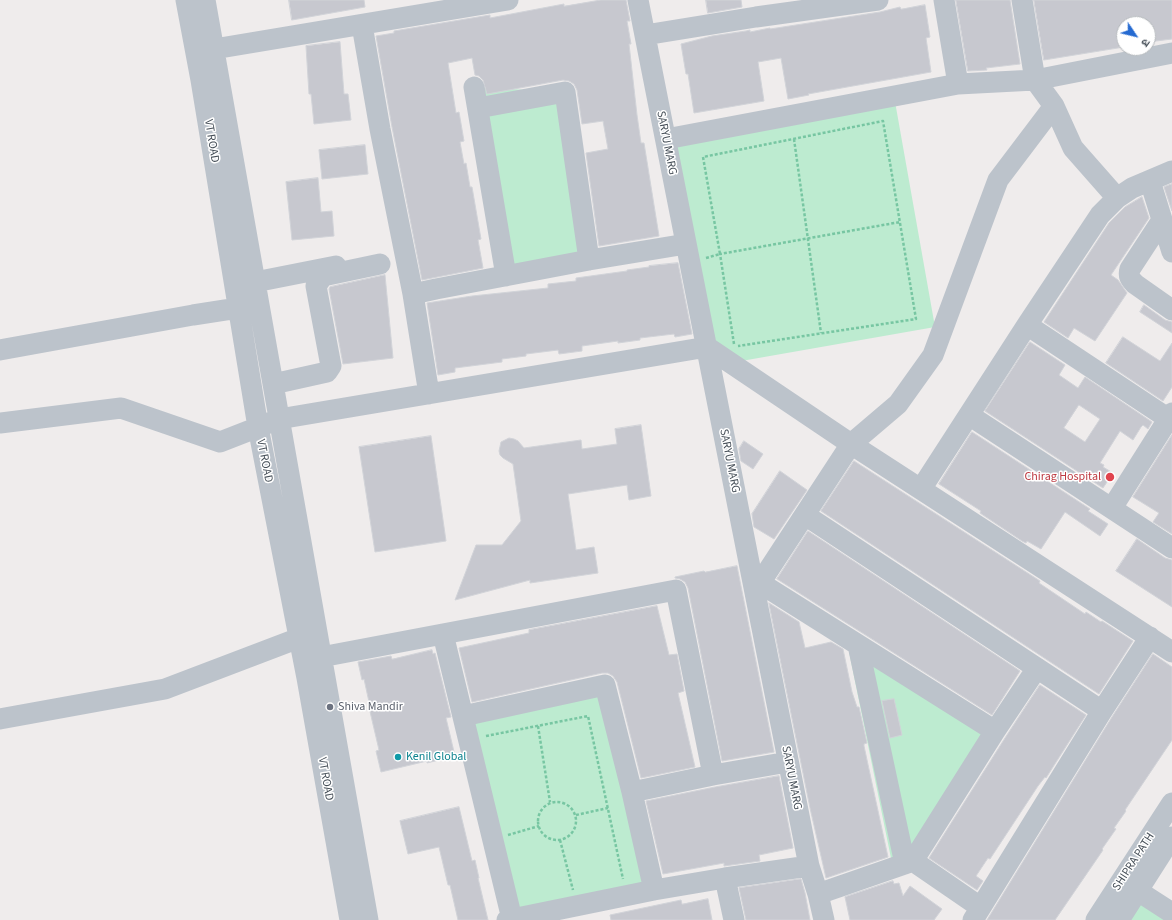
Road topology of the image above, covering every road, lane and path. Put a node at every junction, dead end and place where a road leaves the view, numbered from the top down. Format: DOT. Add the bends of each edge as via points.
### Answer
graph roads {
  1 [pos="186,0"];
  2 [pos="205,0"];
  3 [pos="508,0"];
  4 [pos="638,0"];
  5 [pos="878,0"];
  6 [pos="944,0"];
  7 [pos="1022,0"];
  8 [pos="856,2"];
  9 [pos="755,8"];
  10 [pos="362,25"];
  11 [pos="645,35"];
  12 [pos="214,49"];
  13 [pos="1172,53"];
  14 [pos="1035,80"];
  15 [pos="958,84"];
  16 [pos="474,87"];
  17 [pos="1054,106"];
  18 [pos="478,108"];
  19 [pos="666,139"];
  20 [pos="794,139"];
  21 [pos="1172,170"];
  22 [pos="1150,181"];
  23 [pos="1117,198"];
  24 [pos="1162,220"];
  25 [pos="900,222"];
  26 [pos="808,238"];
  27 [pos="1172,252"];
  28 [pos="405,253"];
  29 [pos="688,253"];
  30 [pos="720,254"];
  31 [pos="589,260"];
  32 [pos="380,264"];
  33 [pos="506,276"];
  34 [pos="255,282"];
  35 [pos="413,294"];
  36 [pos="238,308"];
  37 [pos="1172,310"];
  38 [pos="1027,325"];
  39 [pos="821,333"];
  40 [pos="707,348"];
  41 [pos="0,350"];
  42 [pos="273,384"];
  43 [pos="429,394"];
  44 [pos="969,415"];
  45 [pos="1171,418"];
  46 [pos="279,419"];
  47 [pos="0,423"];
  48 [pos="258,428"];
  49 [pos="851,444"];
  50 [pos="921,489"];
  51 [pos="1112,508"];
  52 [pos="805,515"];
  53 [pos="1172,548"];
  54 [pos="757,586"];
  55 [pos="443,634"];
  56 [pos="1150,637"];
  57 [pos="299,638"];
  58 [pos="858,645"];
  59 [pos="1172,652"];
  60 [pos="321,657"];
  61 [pos="1037,668"];
  62 [pos="1102,711"];
  63 [pos="463,716"];
  64 [pos="0,719"];
  65 [pos="538,726"];
  66 [pos="995,731"];
  67 [pos="482,737"];
  68 [pos="788,762"];
  69 [pos="713,775"];
  70 [pos="632,792"];
  71 [pos="550,802"];
  72 [pos="1172,803"];
  73 [pos="608,808"];
  74 [pos="576,815"];
  75 [pos="539,826"];
  76 [pos="502,836"];
  77 [pos="1172,837"];
  78 [pos="560,840"];
  79 [pos="909,862"];
  80 [pos="809,866"];
  81 [pos="725,878"];
  82 [pos="654,890"];
  83 [pos="1138,891"];
  84 [pos="818,894"];
  85 [pos="626,895"];
  86 [pos="577,906"];
  87 [pos="1172,913"];
  88 [pos="977,914"];
  89 [pos="510,919"];
  90 [pos="350,920"];
  91 [pos="368,920"];
  92 [pos="734,920"];
  93 [pos="824,920"];
  94 [pos="1096,920"];
  95 [pos="1118,920"];
  1 -- 36 [label="street, VT ROAD"];
  2 -- 12 [label="street, VT ROAD"];
  3 -- 10 [label="street"];
  4 -- 11 [label="street, SARYU MARG"];
  5 -- 8 [label="street"];
  6 -- 15 [label="street"];
  7 -- 14 [label="street"];
  8 -- 9 [label="street"];
  9 -- 11 [label="street"];
  10 -- 12 [label="street"];
  10 -- 28 [label="street"];
  11 -- 19 [label="street, SARYU MARG"];
  12 -- 34 [label="street, VT ROAD"];
  13 -- 14 [label="street"];
  14 -- 15 [label="street"];
  14 -- 17 [label="street"];
  15 -- 19 [label="street"];
  16 -- 18 [label="street"];
  17 -- 23 [label="street" via="1074,148"];
  17 -- 49 [label="street" via="998,180 933,355 898,404"];
  18 -- 31 [label="street" via="565,92"];
  18 -- 33 [label="street"];
  19 -- 29 [label="street, SARYU MARG"];
  20 -- 25 [label="path" via="883,121"];
  20 -- 26 [label="path"];
  20 -- 30 [label="path" via="703,157"];
  21 -- 22 [label="street"];
  22 -- 23 [label="street" via="1132,188"];
  22 -- 24 [label="street"];
  23 -- 38 [label="street" via="1100,215"];
  24 -- 27 [label="street"];
  24 -- 37 [label="street" via="1128,274 1130,280"];
  25 -- 26 [label="path"];
  25 -- 39 [label="path" via="916,318"];
  26 -- 30 [label="path"];
  26 -- 39 [label="path"];
  28 -- 34 [label="street"];
  28 -- 35 [label="street"];
  29 -- 30 [label="path"];
  29 -- 31 [label="street"];
  29 -- 40 [label="street, SARYU MARG"];
  30 -- 39 [label="path" via="735,346"];
  31 -- 33 [label="street"];
  32 -- 42 [label="street" via="323,276 316,286 331,366 327,372"];
  33 -- 35 [label="street"];
  34 -- 42 [label="street, VT ROAD"];
  35 -- 43 [label="street"];
  36 -- 41 [label="street"];
  36 -- 48 [label="street, VT ROAD"];
  38 -- 44 [label="street"];
  38 -- 45 [label="street"];
  40 -- 43 [label="street"];
  40 -- 49 [label="street"];
  40 -- 54 [label="street, SARYU MARG"];
  42 -- 46 [label="street, VT ROAD"];
  43 -- 46 [label="street"];
  44 -- 50 [label="street"];
  44 -- 51 [label="street"];
  45 -- 51 [label="street"];
  46 -- 48 [label="street"];
  46 -- 60 [label="street, VT ROAD"];
  47 -- 48 [label="street" via="121,408 220,442"];
  48 -- 57 [label="street, VT ROAD"];
  49 -- 50 [label="street"];
  49 -- 52 [label="street"];
  50 -- 56 [label="street"];
  51 -- 53 [label="street"];
  52 -- 54 [label="street"];
  52 -- 61 [label="street"];
  54 -- 58 [label="street"];
  54 -- 68 [label="street, SARYU MARG"];
  55 -- 60 [label="street"];
  55 -- 63 [label="street"];
  55 -- 69 [label="street" via="676,590"];
  56 -- 59 [label="street"];
  56 -- 62 [label="street"];
  57 -- 64 [label="street" via="165,689"];
  57 -- 90 [label="street, VT ROAD"];
  58 -- 66 [label="street"];
  58 -- 79 [label="street"];
  60 -- 91 [label="street, VT ROAD"];
  61 -- 62 [label="street"];
  61 -- 66 [label="street"];
  62 -- 88 [label="street"];
  63 -- 70 [label="street" via="605,686"];
  63 -- 89 [label="street"];
  65 -- 67 [label="path"];
  65 -- 71 [label="path"];
  65 -- 73 [label="path" via="588,716"];
  66 -- 79 [label="street"];
  68 -- 69 [label="street"];
  68 -- 80 [label="street, SARYU MARG"];
  69 -- 70 [label="street"];
  70 -- 82 [label="street"];
  71 -- 74 [label="path" via="563,802 573,809"];
  71 -- 75 [label="path" via="541,810"];
  72 -- 94 [label="street, SHIPRA PATH"];
  73 -- 74 [label="path"];
  73 -- 85 [label="path"];
  74 -- 78 [label="path" via="576,828 572,834"];
  75 -- 76 [label="path"];
  75 -- 78 [label="path" via="544,836"];
  77 -- 83 [label="street, SHIPRA PATH"];
  78 -- 86 [label="path"];
  79 -- 84 [label="street"];
  79 -- 88 [label="street"];
  80 -- 81 [label="street"];
  80 -- 84 [label="street, SARYU MARG"];
  81 -- 82 [label="street"];
  81 -- 92 [label="street"];
  82 -- 85 [label="street"];
  83 -- 87 [label="street"];
  83 -- 95 [label="street, SHIPRA PATH"];
  84 -- 93 [label="street, SARYU MARG"];
  85 -- 86 [label="street"];
  86 -- 89 [label="street"];
}
